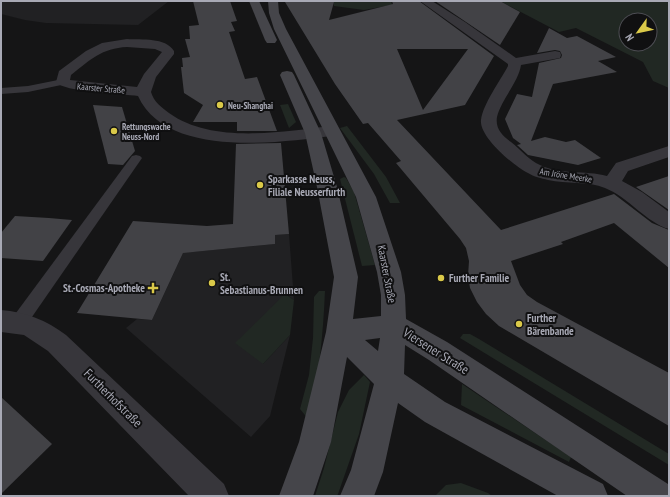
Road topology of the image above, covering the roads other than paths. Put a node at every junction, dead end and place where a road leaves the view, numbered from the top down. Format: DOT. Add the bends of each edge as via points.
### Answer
graph roads {
  1 [pos="254,1"];
  2 [pos="273,1"];
  3 [pos="425,1"];
  4 [pos="555,55"];
  5 [pos="514,62"];
  6 [pos="63,82"];
  7 [pos="1,91"];
  8 [pos="144,92"];
  9 [pos="322,132"];
  10 [pos="669,151"];
  11 [pos="136,158"];
  12 [pos="612,183"];
  13 [pos="669,222"];
  14 [pos="10,322"];
  15 [pos="394,325"];
  16 [pos="339,332"];
  17 [pos="389,380"];
  18 [pos="212,496"];
  19 [pos="296,496"];
  20 [pos="357,496"];
  21 [pos="591,496"];
  22 [pos="656,496"];
  1 -- 9 [label="main road, Kaarster Straße" via="279,57"];
  2 -- 9 [label="main road, Kaarster Straße" via="274,13"];
  3 -- 5 [label="street"];
  4 -- 5 [label="street"];
  5 -- 12 [label="street, Am Jröne Meerke" via="515,66 488,119 490,131 495,138 537,170"];
  6 -- 7 [label="lane"];
  6 -- 8 [label="street, Kaarster Straße" via="71,86"];
  6 -- 8 [label="street, Kaarster Straße" via="64,74 102,46 120,42 160,46 168,51 168,54 146,83"];
  8 -- 9 [label="street" via="151,105 164,118 182,128 204,134 247,137"];
  9 -- 15 [label="main road, Kaarster Straße" via="366,197 389,272"];
  9 -- 16 [label="main road, Kaarster Straße" via="327,186 346,277"];
  10 -- 12 [label="street" via="622,167"];
  11 -- 14 [label="lane"];
  12 -- 13 [label="street, Am Jröne Meerke"];
  14 -- 18 [label="street, Furtherhofstraße" via="41,330 57,343"];
  15 -- 16 [label="main road, Viersener Straße"];
  15 -- 17 [label="main road, Kaarster Straße"];
  15 -- 22 [label="main road, Viersener Straße" via="438,351"];
  16 -- 17 [label="main road"];
  16 -- 19 [label="main road, Kaarster Straße" via="315,442"];
  17 -- 20 [label="main road, Kaarster Straße" via="367,472"];
  17 -- 21 [label="main road" via="435,412"];
}
